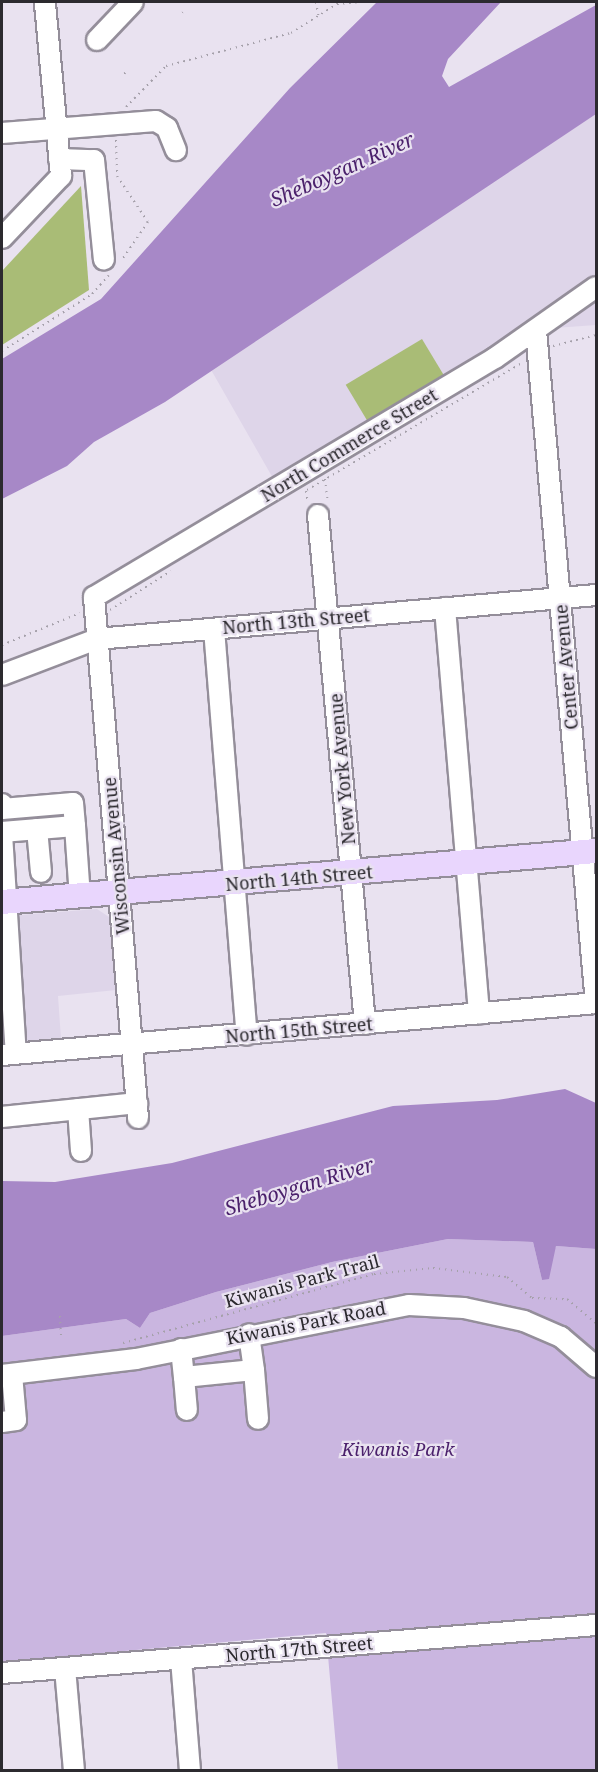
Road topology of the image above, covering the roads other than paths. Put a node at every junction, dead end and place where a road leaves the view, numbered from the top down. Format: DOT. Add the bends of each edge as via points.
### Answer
graph roads {
  1 [pos="45,2"];
  2 [pos="122,6"];
  3 [pos="97,40"];
  4 [pos="56,128"];
  5 [pos="2,133"];
  6 [pos="176,150"];
  7 [pos="59,159"];
  8 [pos="2,238"];
  9 [pos="104,260"];
  10 [pos="597,287"];
  11 [pos="536,331"];
  12 [pos="318,515"];
  13 [pos="96,594"];
  14 [pos="597,595"];
  15 [pos="560,598"];
  16 [pos="445,608"];
  17 [pos="328,618"];
  18 [pos="214,629"];
  19 [pos="97,639"];
  20 [pos="2,675"];
  21 [pos="2,804"];
  22 [pos="75,826"];
  23 [pos="38,829"];
  24 [pos="2,833"];
  25 [pos="590,852"];
  26 [pos="466,863"];
  27 [pos="41,872"];
  28 [pos="351,873"];
  29 [pos="235,884"];
  30 [pos="120,894"];
  31 [pos="80,897"];
  32 [pos="4,902"];
  33 [pos="596,1003"];
  34 [pos="479,1014"];
  35 [pos="365,1024"];
  36 [pos="247,1035"];
  37 [pos="132,1044"];
  38 [pos="9,1054"];
  39 [pos="78,1109"];
  40 [pos="2,1117"];
  41 [pos="81,1151"];
  42 [pos="249,1334"];
  43 [pos="181,1349"];
  44 [pos="597,1367"];
  45 [pos="254,1370"];
  46 [pos="7,1374"];
  47 [pos="184,1377"];
  48 [pos="187,1410"];
  49 [pos="258,1419"];
  50 [pos="2,1422"];
  51 [pos="597,1625"];
  52 [pos="181,1659"];
  53 [pos="65,1668"];
  54 [pos="2,1674"];
  55 [pos="74,1770"];
  56 [pos="190,1770"];
  1 -- 4 [label="street"];
  2 -- 3 [label="street"];
  4 -- 5 [label="street"];
  4 -- 6 [label="street" via="160,122"];
  4 -- 7 [label="street"];
  7 -- 8 [label="street" via="61,176"];
  7 -- 9 [label="street" via="94,160"];
  10 -- 11 [label="street, North Commerce Street"];
  11 -- 13 [label="street, North Commerce Street" via="321,472"];
  11 -- 15 [label="street, Center Avenue"];
  12 -- 17 [label="street, New York Avenue"];
  13 -- 19 [label="street, Wisconsin Avenue"];
  14 -- 15 [label="street, North 13th Street"];
  15 -- 16 [label="street, North 13th Street"];
  15 -- 25 [label="street, Center Avenue"];
  16 -- 17 [label="street, North 13th Street"];
  16 -- 26 [label="street"];
  17 -- 18 [label="street, North 13th Street"];
  17 -- 28 [label="street, New York Avenue"];
  18 -- 19 [label="street, North 13th Street"];
  18 -- 29 [label="street"];
  19 -- 20 [label="street, North 13th Street"];
  19 -- 30 [label="street, Wisconsin Avenue"];
  21 -- 22 [label="street" via="2,809 73,803"];
  22 -- 23 [label="street"];
  22 -- 31 [label="street"];
  23 -- 24 [label="street"];
  23 -- 27 [label="street"];
  24 -- 32 [label="street"];
  25 -- 26 [label="main road, North 14th Street"];
  25 -- 33 [label="street, Center Avenue"];
  26 -- 28 [label="main road, North 14th Street"];
  26 -- 34 [label="street"];
  28 -- 29 [label="main road, North 14th Street"];
  28 -- 35 [label="street, New York Avenue"];
  29 -- 30 [label="main road, North 14th Street"];
  29 -- 36 [label="street"];
  30 -- 31 [label="main road, North 14th Street"];
  30 -- 37 [label="street, Wisconsin Avenue"];
  31 -- 32 [label="main road, North 14th Street"];
  32 -- 38 [label="street"];
  33 -- 34 [label="street, North 15th Street"];
  34 -- 35 [label="street, North 15th Street"];
  35 -- 36 [label="street, North 15th Street"];
  36 -- 37 [label="street, North 15th Street"];
  37 -- 38 [label="street, North 15th Street"];
  37 -- 39 [label="street, Wisconsin Avenue" via="138,1111"];
  39 -- 40 [label="street"];
  39 -- 41 [label="street"];
  42 -- 43 [label="street, Kiwanis Park Road"];
  42 -- 44 [label="street, Kiwanis Park Road" via="383,1306 464,1308 554,1333"];
  42 -- 45 [label="street"];
  43 -- 46 [label="street, Kiwanis Park Road"];
  43 -- 47 [label="street"];
  45 -- 47 [label="street"];
  45 -- 49 [label="street"];
  46 -- 50 [label="street" via="16,1420"];
  47 -- 48 [label="street"];
  51 -- 52 [label="street, North 17th Street"];
  52 -- 53 [label="street, North 17th Street"];
  52 -- 56 [label="street"];
  53 -- 54 [label="street, North 17th Street"];
  53 -- 55 [label="street"];
}
